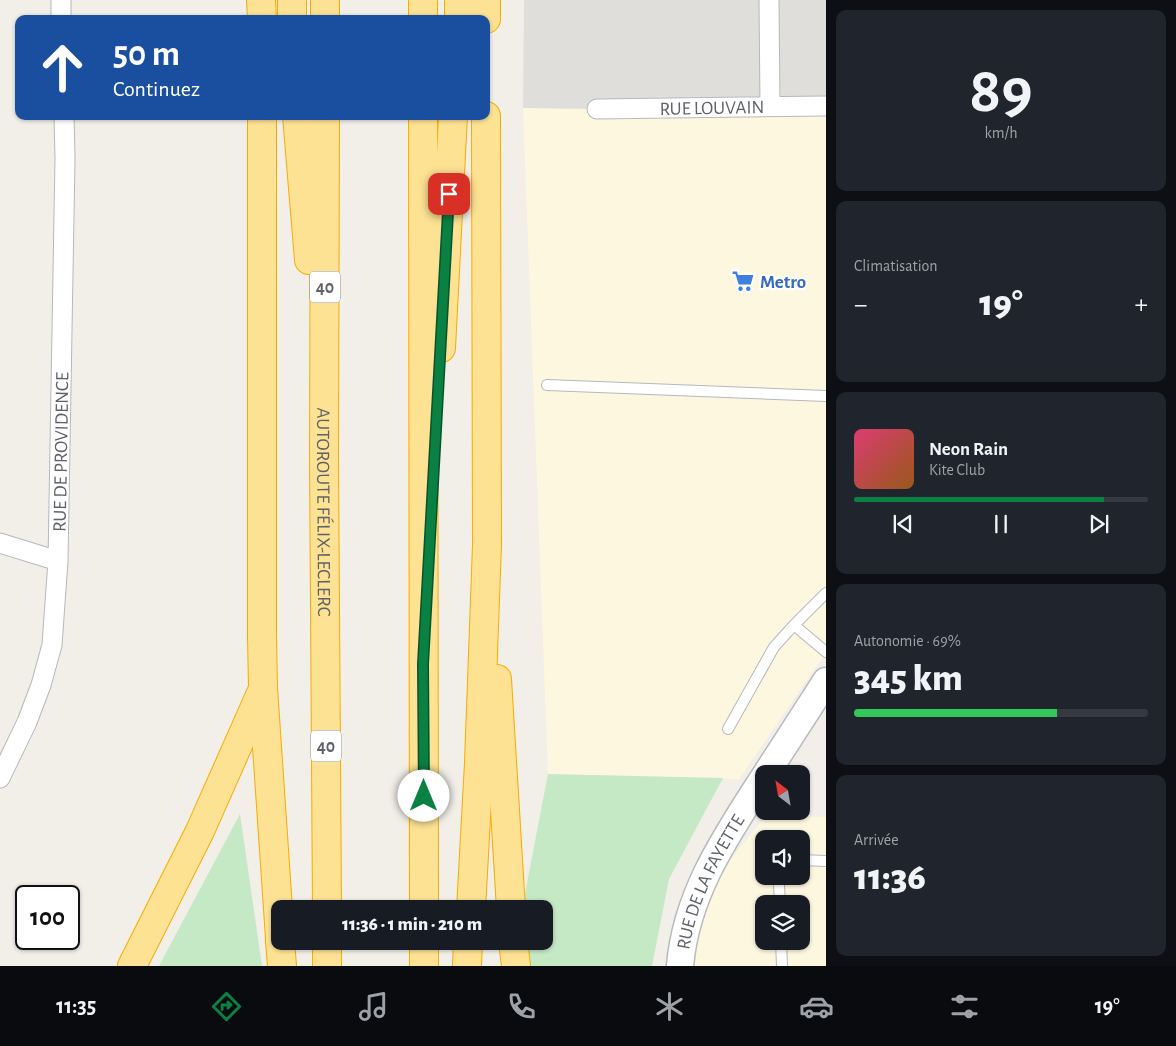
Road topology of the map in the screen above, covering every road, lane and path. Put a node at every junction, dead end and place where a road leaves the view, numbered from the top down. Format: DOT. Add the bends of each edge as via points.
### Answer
graph roads {
  1 [pos="61,0"];
  2 [pos="262,0"];
  3 [pos="292,0"];
  4 [pos="325,0"];
  5 [pos="423,0"];
  6 [pos="459,0"];
  7 [pos="486,0"];
  8 [pos="769,0"];
  9 [pos="61,15"];
  10 [pos="262,15"];
  11 [pos="292,15"];
  12 [pos="325,15"];
  13 [pos="423,15"];
  14 [pos="459,15"];
  15 [pos="486,15"];
  16 [pos="770,106"];
  17 [pos="826,106"];
  18 [pos="597,109"];
  19 [pos="64,120"];
  20 [pos="262,120"];
  21 [pos="297,120"];
  22 [pos="325,120"];
  23 [pos="423,120"];
  24 [pos="453,120"];
  25 [pos="486,120"];
  26 [pos="547,386"];
  27 [pos="826,396"];
  28 [pos="324,458"];
  29 [pos="0,543"];
  30 [pos="487,545"];
  31 [pos="58,561"];
  32 [pos="826,593"];
  33 [pos="794,625"];
  34 [pos="826,652"];
  35 [pos="423,664"];
  36 [pos="826,681"];
  37 [pos="263,688"];
  38 [pos="728,729"];
  39 [pos="771,765"];
  40 [pos="0,778"];
  41 [pos="755,790"];
  42 [pos="810,860"];
  43 [pos="826,861"];
  44 [pos="277,900"];
  45 [pos="327,900"];
  46 [pos="424,900"];
  47 [pos="471,900"];
  48 [pos="510,900"];
  49 [pos="281,950"];
  50 [pos="327,950"];
  51 [pos="424,950"];
  52 [pos="468,950"];
  53 [pos="514,950"];
  54 [pos="781,950"];
  55 [pos="132,966"];
  56 [pos="282,966"];
  57 [pos="327,966"];
  58 [pos="424,966"];
  59 [pos="467,966"];
  60 [pos="516,966"];
  61 [pos="680,966"];
  62 [pos="782,966"];
  1 -- 9 [label="street"];
  2 -- 10 [label="highway"];
  3 -- 11 [label="highway"];
  4 -- 12 [label="highway"];
  5 -- 13 [label="highway"];
  6 -- 14 [label="highway"];
  7 -- 15 [label="highway"];
  8 -- 16 [label="street"];
  16 -- 17 [label="street, RUE LOUVAIN"];
  16 -- 18 [label="street, RUE LOUVAIN"];
  19 -- 31 [label="street, RUE DE PROVIDENCE"];
  20 -- 37 [label="highway"];
  21 -- 28 [label="highway"];
  22 -- 28 [label="highway, AUTOROUTE FÉLIX-LECLERC / 40"];
  23 -- 35 [label="highway"];
  24 -- 35 [label="highway"];
  25 -- 30 [label="highway"];
  26 -- 27 [label="lane"];
  28 -- 45 [label="highway, AUTOROUTE FÉLIX-LECLERC / 40"];
  29 -- 31 [label="street"];
  30 -- 47 [label="highway"];
  30 -- 48 [label="highway"];
  31 -- 40 [label="street, RUE DE PROVIDENCE" via="52,645 27,722"];
  32 -- 33 [label="lane"];
  33 -- 34 [label="lane"];
  33 -- 38 [label="lane" via="774,647"];
  35 -- 46 [label="highway"];
  36 -- 39 [label="street, RUE DE LA FAYETTE"];
  37 -- 44 [label="highway"];
  37 -- 55 [label="highway" via="200,832"];
  41 -- 61 [label="street, RUE DE LA FAYETTE" via="729,830 704,878 688,923"];
  42 -- 43 [label="lane"];
  49 -- 56 [label="highway"];
  50 -- 57 [label="highway"];
  51 -- 58 [label="highway"];
  52 -- 59 [label="highway"];
  53 -- 60 [label="highway"];
  54 -- 62 [label="lane"];
}
